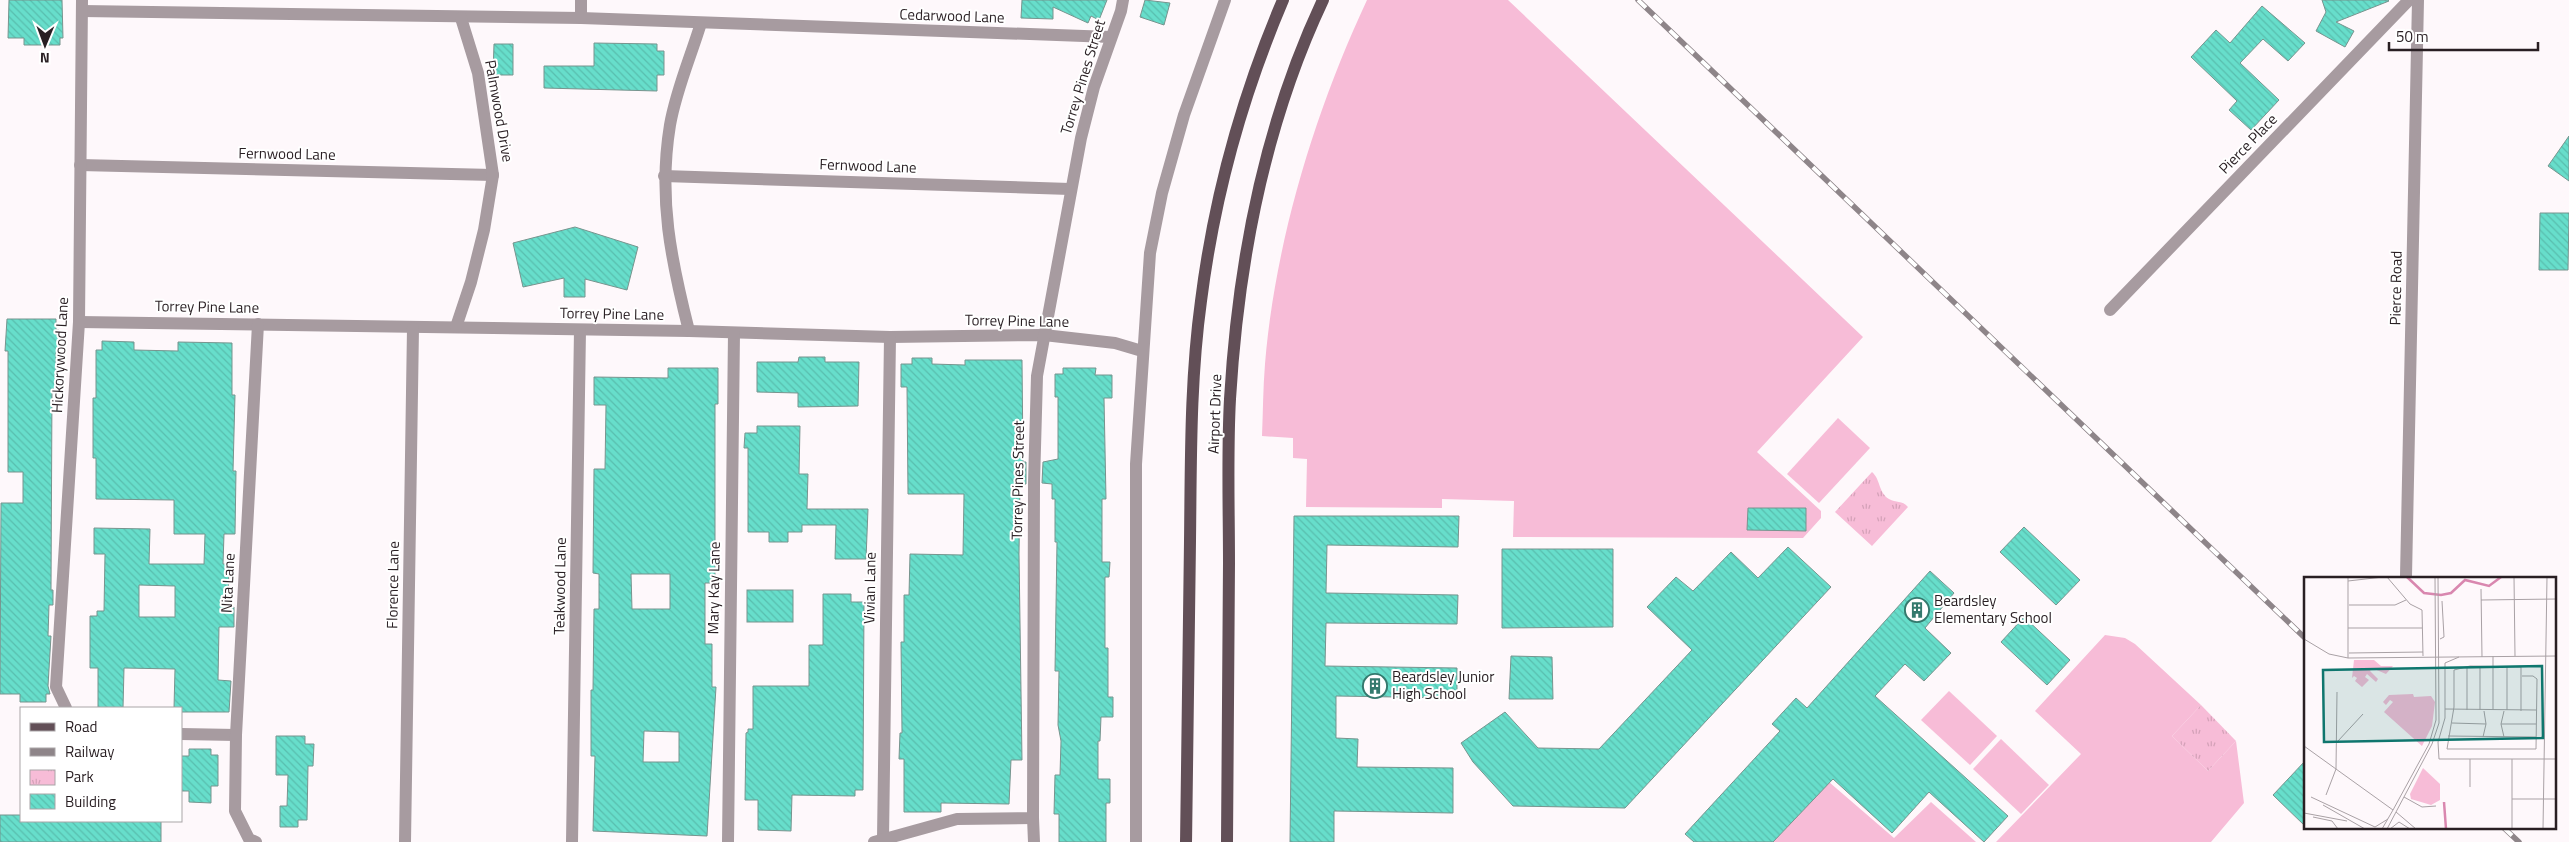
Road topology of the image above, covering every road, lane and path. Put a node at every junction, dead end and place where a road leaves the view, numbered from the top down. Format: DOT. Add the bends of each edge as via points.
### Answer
graph roads {
  1 [pos="582,0"];
  2 [pos="1123,0"];
  3 [pos="1225,0"];
  4 [pos="1283,0"];
  5 [pos="1323,0"];
  6 [pos="2409,0"];
  7 [pos="2418,0"];
  8 [pos="82,5"];
  9 [pos="461,18"];
  10 [pos="581,18"];
  11 [pos="701,23"];
  12 [pos="1111,38"];
  13 [pos="80,165"];
  14 [pos="493,175"];
  15 [pos="664,176"];
  16 [pos="1070,189"];
  17 [pos="2110,310"];
  18 [pos="79,322"];
  19 [pos="258,324"];
  20 [pos="456,327"];
  21 [pos="413,328"];
  22 [pos="580,330"];
  23 [pos="689,331"];
  24 [pos="734,334"];
  25 [pos="1044,335"];
  26 [pos="890,337"];
  27 [pos="1142,352"];
  28 [pos="2406,576"];
  29 [pos="66,707"];
  30 [pos="182,734"];
  31 [pos="236,734"];
  32 [pos="1033,818"];
  33 [pos="879,840"];
  34 [pos="253,841"];
  35 [pos="405,842"];
  36 [pos="572,842"];
  37 [pos="728,842"];
  38 [pos="1034,842"];
  39 [pos="1136,842"];
  40 [pos="1186,842"];
  41 [pos="1227,842"];
  1 -- 10 [label="street"];
  2 -- 12 [label="street, Torrey Pines Street"];
  3 -- 27 [label="street" via="1184,115 1162,193 1150,253"];
  4 -- 40 [label="main road, Airport Drive" via="1256,68 1226,168 1210,241 1200,310 1191,436"];
  5 -- 41 [label="main road, Airport Drive" via="1292,76 1267,156 1244,259 1230,401"];
  6 -- 17 [label="street, Pierce Place"];
  7 -- 28 [label="street, Pierce Road"];
  8 -- 9 [label="street, Cedarwood Lane"];
  8 -- 13 [label="street, Hickorywood Lane"];
  9 -- 10 [label="street, Cedarwood Lane"];
  9 -- 14 [label="street, Palmwood Drive" via="478,74"];
  10 -- 11 [label="street, Cedarwood Lane"];
  11 -- 12 [label="street, Cedarwood Lane"];
  11 -- 15 [label="street" via="670,123"];
  12 -- 16 [label="street, Torrey Pines Street" via="1094,87"];
  13 -- 14 [label="street, Fernwood Lane"];
  13 -- 18 [label="street, Hickorywood Lane"];
  14 -- 20 [label="street, Palmwood Drive" via="484,230"];
  15 -- 16 [label="street, Fernwood Lane"];
  15 -- 23 [label="street" via="665,216 673,267"];
  16 -- 25 [label="street, Torrey Pines Street"];
  18 -- 19 [label="street, Torrey Pine Lane"];
  18 -- 29 [label="street, Hickorywood Lane" via="56,687"];
  19 -- 21 [label="street, Torrey Pine Lane"];
  19 -- 31 [label="street, Nita Lane"];
  20 -- 21 [label="street, Torrey Pine Lane"];
  20 -- 22 [label="street, Torrey Pine Lane"];
  21 -- 35 [label="street, Florence Lane"];
  22 -- 23 [label="street, Torrey Pine Lane"];
  22 -- 36 [label="street, Teakwood Lane"];
  23 -- 24 [label="street, Torrey Pine Lane"];
  24 -- 26 [label="street, Torrey Pine Lane"];
  24 -- 37 [label="street, Mary Kay Lane"];
  25 -- 26 [label="street, Torrey Pine Lane"];
  25 -- 27 [label="street, Torrey Pine Lane" via="1115,343"];
  25 -- 32 [label="street, Torrey Pines Street" via="1037,376 1034,483"];
  26 -- 33 [label="street, Vivian Lane"];
  27 -- 39 [label="street" via="1136,464"];
  30 -- 31 [label="street"];
  31 -- 34 [label="street, Nita Lane" via="235,812"];
  32 -- 33 [label="street" via="957,818"];
  32 -- 38 [label="street, Torrey Pines Street"];
}
